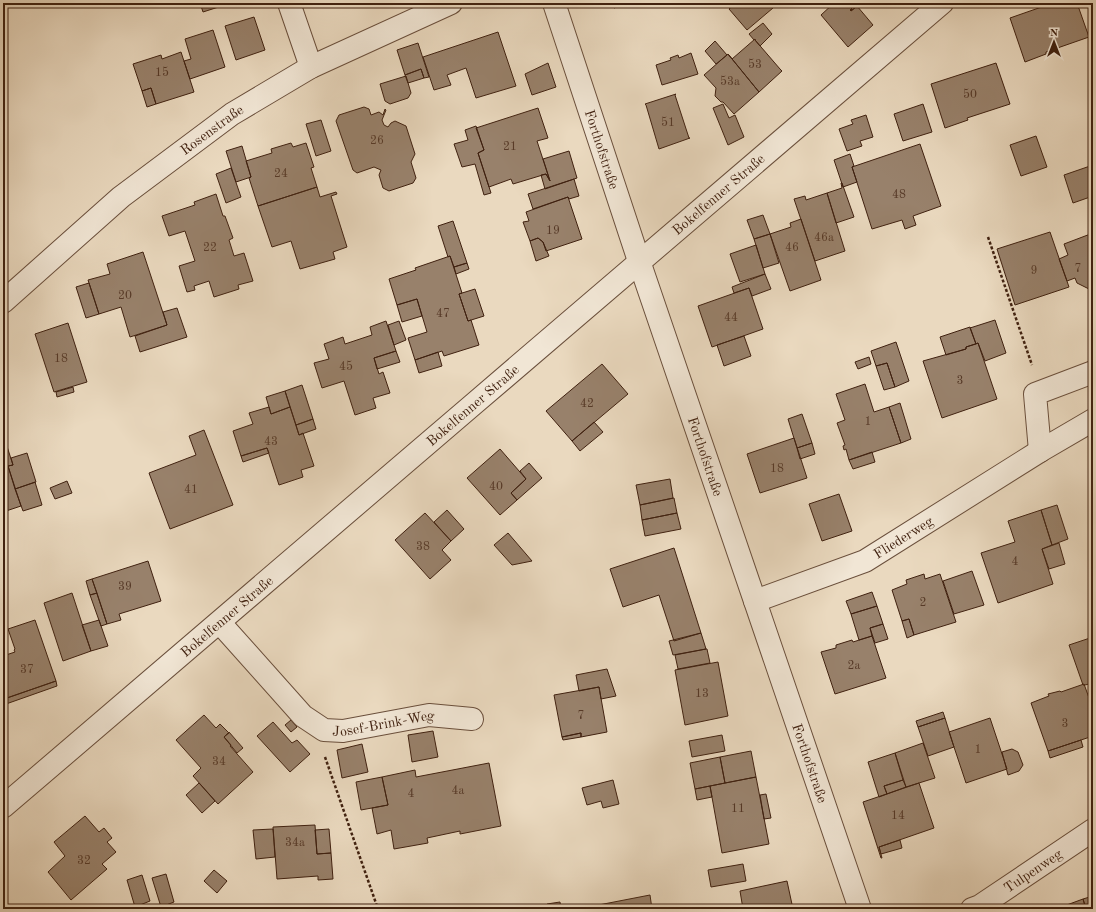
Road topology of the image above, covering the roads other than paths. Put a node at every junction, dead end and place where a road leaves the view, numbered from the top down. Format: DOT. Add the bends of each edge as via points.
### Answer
graph roads {
  1 [pos="290,3"];
  2 [pos="451,3"];
  3 [pos="554,3"];
  4 [pos="942,3"];
  5 [pos="311,67"];
  6 [pos="639,261"];
  7 [pos="3,302"];
  8 [pos="1093,372"];
  9 [pos="1093,420"];
  10 [pos="1040,451"];
  11 [pos="755,602"];
  12 [pos="220,623"];
  13 [pos="472,719"];
  14 [pos="3,806"];
  15 [pos="1093,830"];
  16 [pos="860,909"];
  17 [pos="972,909"];
  1 -- 5 [label="street"];
  2 -- 5 [label="street, Rosenstraße"];
  3 -- 6 [label="street, Forthofstraße"];
  4 -- 6 [label="street, Bokelfenner Straße"];
  5 -- 7 [label="street, Rosenstraße" via="232,114 120,197"];
  6 -- 11 [label="street, Forthofstraße"];
  6 -- 12 [label="street, Bokelfenner Straße"];
  8 -- 10 [label="street" via="1035,394"];
  9 -- 10 [label="street, Fliederweg"];
  10 -- 11 [label="street, Fliederweg" via="865,561"];
  11 -- 16 [label="street, Forthofstraße"];
  12 -- 13 [label="street, Josef-Brink-Weg" via="303,716 324,730 342,731 429,715"];
  12 -- 14 [label="street, Bokelfenner Straße"];
  15 -- 17 [label="street, Tulpenweg"];
}
